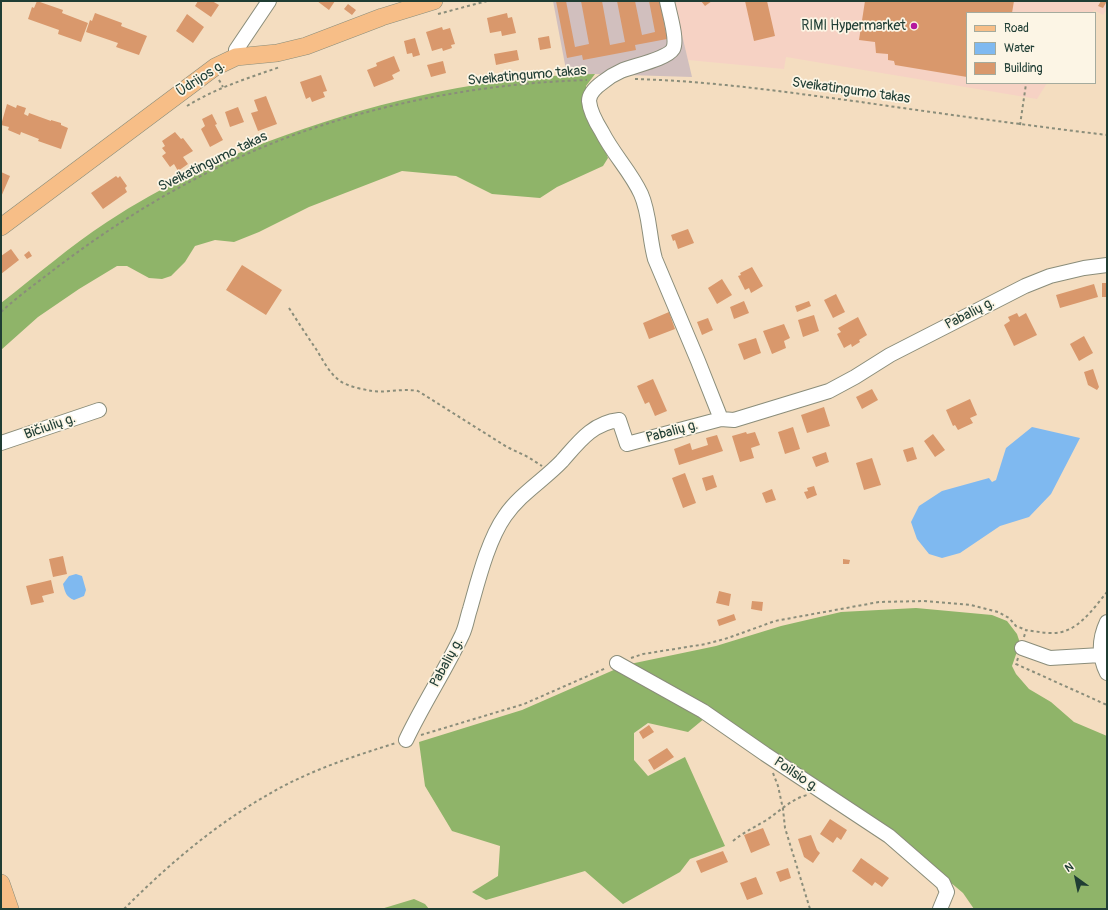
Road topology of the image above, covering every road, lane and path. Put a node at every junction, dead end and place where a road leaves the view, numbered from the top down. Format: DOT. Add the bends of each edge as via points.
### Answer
graph roads {
  1 [pos="269,1"];
  2 [pos="487,1"];
  3 [pos="667,1"];
  4 [pos="434,8"];
  5 [pos="236,57"];
  6 [pos="281,66"];
  7 [pos="608,79"];
  8 [pos="631,79"];
  9 [pos="1026,84"];
  10 [pos="184,108"];
  11 [pos="1020,124"];
  12 [pos="1107,135"];
  13 [pos="1,227"];
  14 [pos="1107,265"];
  15 [pos="289,308"];
  16 [pos="1,312"];
  17 [pos="99,410"];
  18 [pos="721,418"];
  19 [pos="1,443"];
  20 [pos="546,476"];
  21 [pos="1107,622"];
  22 [pos="1026,630"];
  23 [pos="1022,648"];
  24 [pos="1101,655"];
  25 [pos="617,663"];
  26 [pos="1107,673"];
  27 [pos="406,740"];
  28 [pos="772,773"];
  29 [pos="826,794"];
  30 [pos="783,809"];
  31 [pos="734,841"];
  32 [pos="1,883"];
  33 [pos="10,909"];
  34 [pos="124,909"];
  35 [pos="810,909"];
  36 [pos="940,909"];
  1 -- 5 [label="street" via="236,50"];
  2 -- 4 [label="path"];
  3 -- 7 [label="street" via="675,41 668,55 620,72"];
  4 -- 5 [label="main road, Ūdrijos g." via="382,17 306,46 277,53"];
  5 -- 13 [label="main road, Ūdrijos g." via="202,75"];
  6 -- 10 [label="path" via="224,87"];
  7 -- 16 [label="path, Sveikatingumo takas" via="483,88 409,101 320,126 259,150 192,181 135,213 78,250"];
  7 -- 18 [label="street" via="591,94 589,102 605,138 641,194 656,259"];
  8 -- 11 [label="path, Sveikatingumo takas" via="678,80"];
  9 -- 11 [label="path"];
  11 -- 12 [label="path, Sveikatingumo takas"];
  14 -- 18 [label="street, Pabalių g." via="1050,276 1025,286 890,355 829,391 734,420"];
  15 -- 20 [label="path" via="326,365 341,382 372,391 418,391 542,466"];
  17 -- 19 [label="street, Bičiulių g."];
  18 -- 20 [label="street, Pabalių g." via="627,444 619,420 612,420 588,433"];
  20 -- 27 [label="street, Pabalių g." via="524,494 504,516 482,569 463,634"];
  21 -- 24 [label="street" via="1101,635"];
  22 -- 25 [label="path" via="1016,626 998,612 971,605 924,601 879,602 775,621 706,644 643,654"];
  23 -- 24 [label="street" via="1050,658"];
  24 -- 26 [label="street"];
  25 -- 27 [label="path" via="524,704"];
  25 -- 29 [label="street, Poilsio g." via="703,711"];
  27 -- 34 [label="path" via="358,754 264,796 182,855"];
  28 -- 30 [label="path"];
  29 -- 30 [label="path" via="796,798"];
  29 -- 36 [label="street, Poilsio g." via="889,836 943,884 947,892"];
  30 -- 31 [label="path"];
  30 -- 35 [label="path" via="785,828"];
  32 -- 33 [label="main road"];
}
